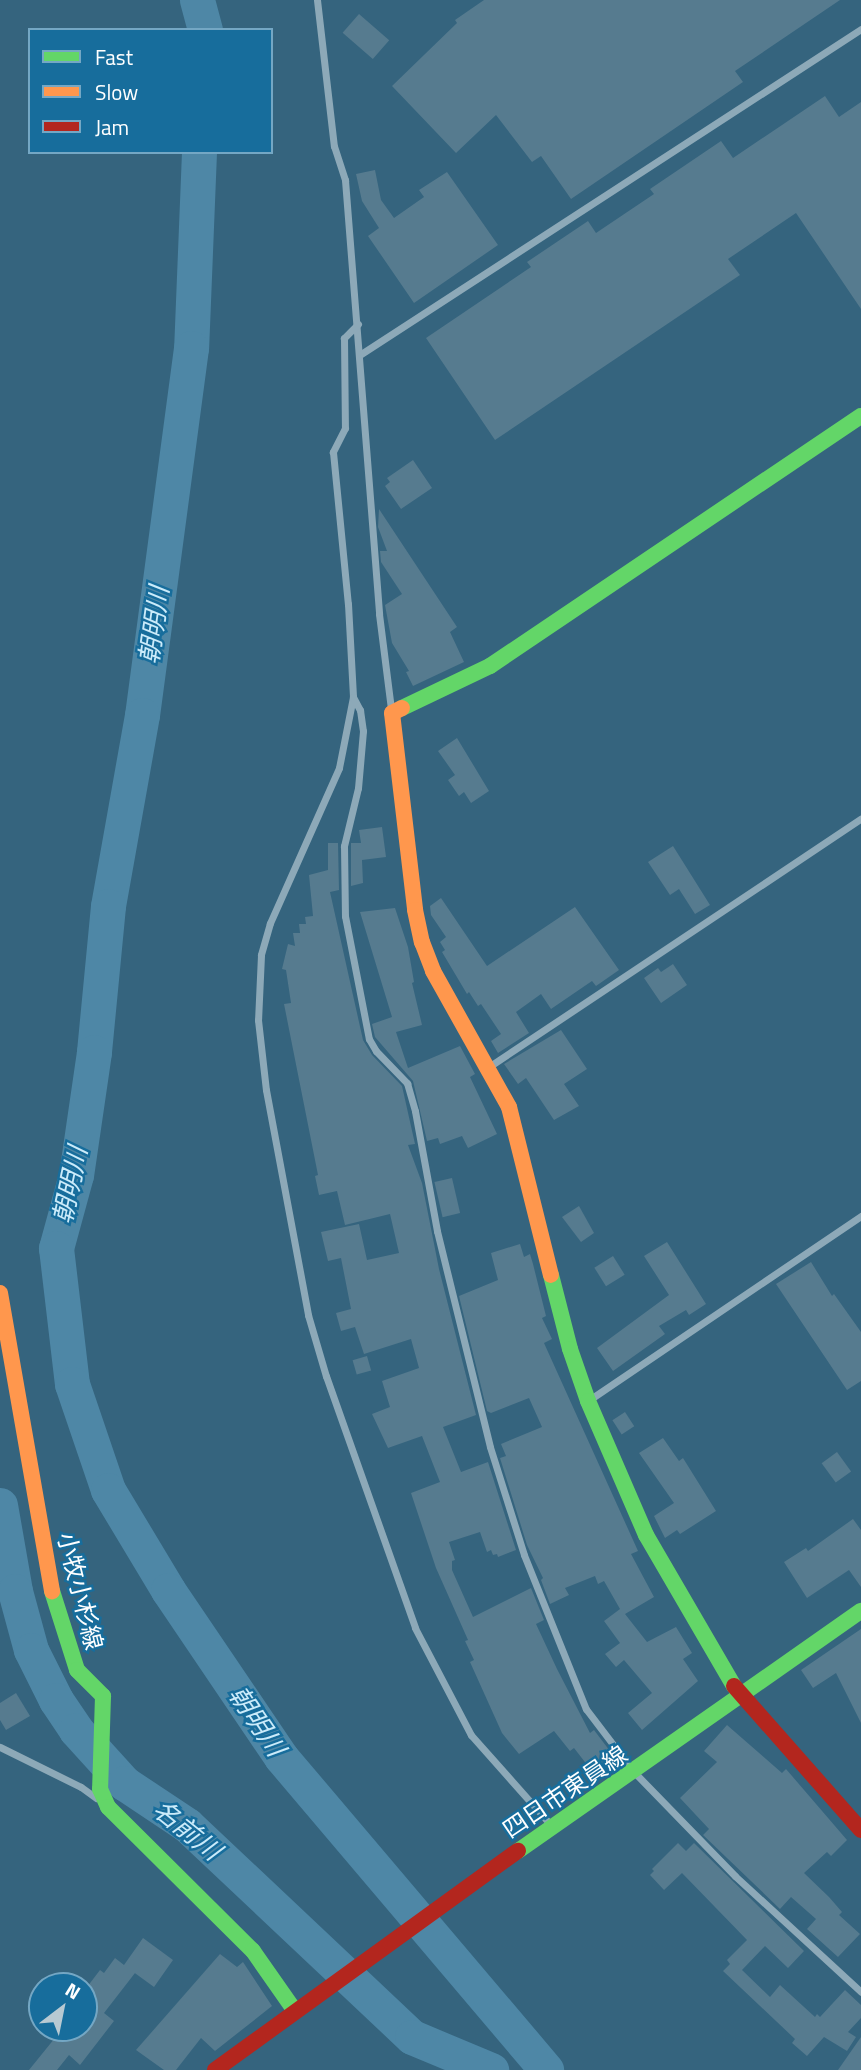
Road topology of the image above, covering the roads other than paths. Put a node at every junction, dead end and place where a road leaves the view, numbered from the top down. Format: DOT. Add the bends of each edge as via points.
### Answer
graph roads {
  1 [pos="317,0"];
  2 [pos="861,29"];
  3 [pos="358,324"];
  4 [pos="361,354"];
  5 [pos="861,416"];
  6 [pos="353,697"];
  7 [pos="392,713"];
  8 [pos="861,819"];
  9 [pos="489,1067"];
  10 [pos="861,1216"];
  11 [pos="0,1293"];
  12 [pos="588,1401"];
  13 [pos="861,1611"];
  14 [pos="739,1694"];
  15 [pos="0,1747"];
  16 [pos="635,1772"];
  17 [pos="108,1807"];
  18 [pos="548,1830"];
  19 [pos="861,1830"];
  20 [pos="861,1993"];
  21 [pos="295,2011"];
  22 [pos="215,2070"];
  1 -- 3 [label="street" via="334,146 345,180"];
  2 -- 4 [label="street"];
  3 -- 4 [label="street"];
  3 -- 6 [label="street" via="344,338 345,428 333,452"];
  4 -- 7 [label="street" via="379,614"];
  5 -- 7 [label="street" via="490,666"];
  6 -- 16 [label="street" via="363,731 358,788 344,846 345,916 369,1038 409,1093 490,1447 524,1555 586,1709"];
  6 -- 18 [label="street" via="339,768 261,955 258,1020 266,1090 308,1315 415,1628 471,1735"];
  7 -- 9 [label="street" via="422,942 456,1014"];
  8 -- 9 [label="street"];
  9 -- 12 [label="street" via="509,1107 570,1349"];
  10 -- 12 [label="street"];
  11 -- 17 [label="street, 小牧小杉線" via="51,1592 77,1670 103,1696 100,1789"];
  12 -- 14 [label="street" via="646,1535"];
  13 -- 14 [label="street, 四日市東員線"];
  14 -- 16 [label="street, 四日市東員線"];
  14 -- 19 [label="street"];
  15 -- 17 [label="street" via="80,1787"];
  16 -- 18 [label="street, 四日市東員線"];
  16 -- 20 [label="street" via="735,1876"];
  17 -- 21 [label="street, 小牧小杉線" via="253,1951"];
  18 -- 21 [label="street, 四日市東員線"];
  21 -- 22 [label="street"];
}
